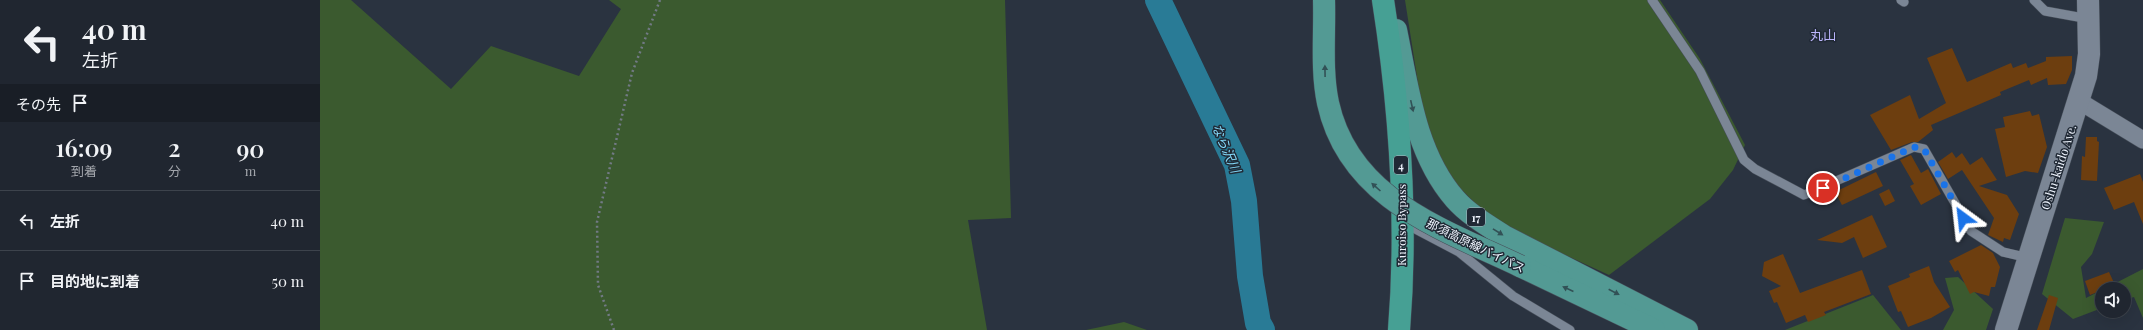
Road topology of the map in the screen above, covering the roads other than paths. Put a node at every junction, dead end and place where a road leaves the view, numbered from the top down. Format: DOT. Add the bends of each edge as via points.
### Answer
graph roads {
  1 [pos="1324,0"];
  2 [pos="1383,0"];
  3 [pos="1389,0"];
  4 [pos="1652,0"];
  5 [pos="2034,0"];
  6 [pos="2089,11"];
  7 [pos="2079,101"];
  8 [pos="2143,140"];
  9 [pos="1402,222"];
  10 [pos="2029,258"];
  11 [pos="1399,330"];
  12 [pos="1570,330"];
  13 [pos="1654,330"];
  14 [pos="1687,330"];
  15 [pos="2006,330"];
  13 -- 1 [label="main road, 那須高原線バイパス / 17, one-way, bridge" via="1417,216 1374,186 1359,170 1346,149 1328,103"];
  2 -- 9 [label="highway, Kuroiso Bypass / 4" via="1396,96"];
  3 -- 14 [label="main road, 那須高原線バイパス / 17, one-way" via="1417,124 1429,159 1441,182 1456,200 1504,236"];
  4 -- 10 [label="lane" via="1700,71 1744,160 1755,170 1804,195 1914,147 1924,149 1970,231 2004,252"];
  5 -- 6 [label="lane" via="2045,11"];
  6 -- 7 [label="main road, Oshu-kaido Ave." via="2089,54"];
  7 -- 8 [label="street"];
  7 -- 10 [label="main road, Oshu-kaido Ave."];
  9 -- 11 [label="highway, Kuroiso Bypass / 4"];
  9 -- 12 [label="lane" via="1459,252 1513,296"];
  10 -- 15 [label="main road, Oshu-kaido Ave."];
}
